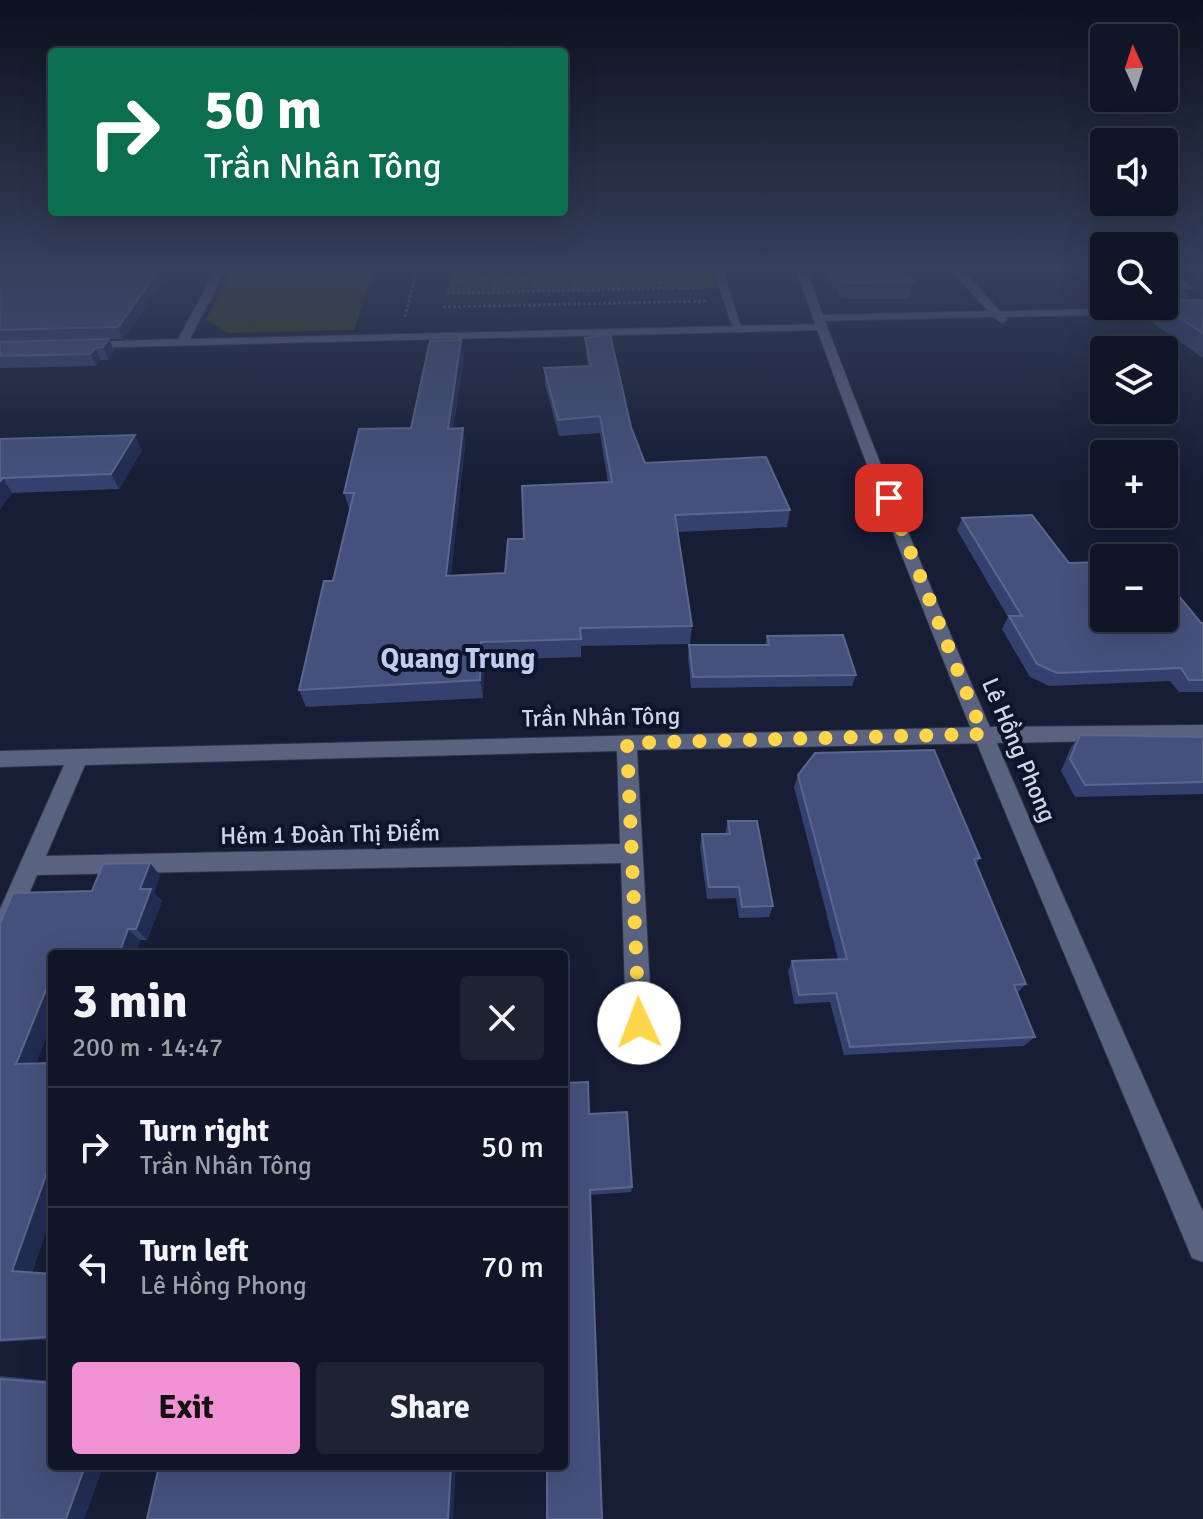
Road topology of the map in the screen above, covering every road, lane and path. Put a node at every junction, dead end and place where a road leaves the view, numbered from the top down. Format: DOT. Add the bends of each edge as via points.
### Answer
graph roads {
  1 [pos="185,338"];
  2 [pos="319,338"];
  3 [pos="825,338"];
  4 [pos="183,341"];
  5 [pos="76,345"];
  6 [pos="1203,732"];
  7 [pos="983,734"];
  8 [pos="627,743"];
  9 [pos="78,757"];
  10 [pos="0,759"];
  11 [pos="631,853"];
  12 [pos="30,866"];
  13 [pos="0,935"];
  14 [pos="639,1023"];
  15 [pos="1203,1247"];
  1 -- 4 [label="street"];
  2 -- 4 [label="street"];
  3 -- 7 [label="street, Lê Hồng Phong"];
  4 -- 5 [label="street"];
  6 -- 7 [label="street, Trần Nhân Tông"];
  7 -- 8 [label="street, Trần Nhân Tông"];
  7 -- 15 [label="street, Lê Hồng Phong"];
  8 -- 9 [label="street, Trần Nhân Tông"];
  8 -- 11 [label="street"];
  9 -- 10 [label="street, Trần Nhân Tông"];
  9 -- 12 [label="street"];
  11 -- 12 [label="street, Hẻm 1 Đoàn Thị Điểm"];
  11 -- 14 [label="street"];
  12 -- 13 [label="street"];
}
